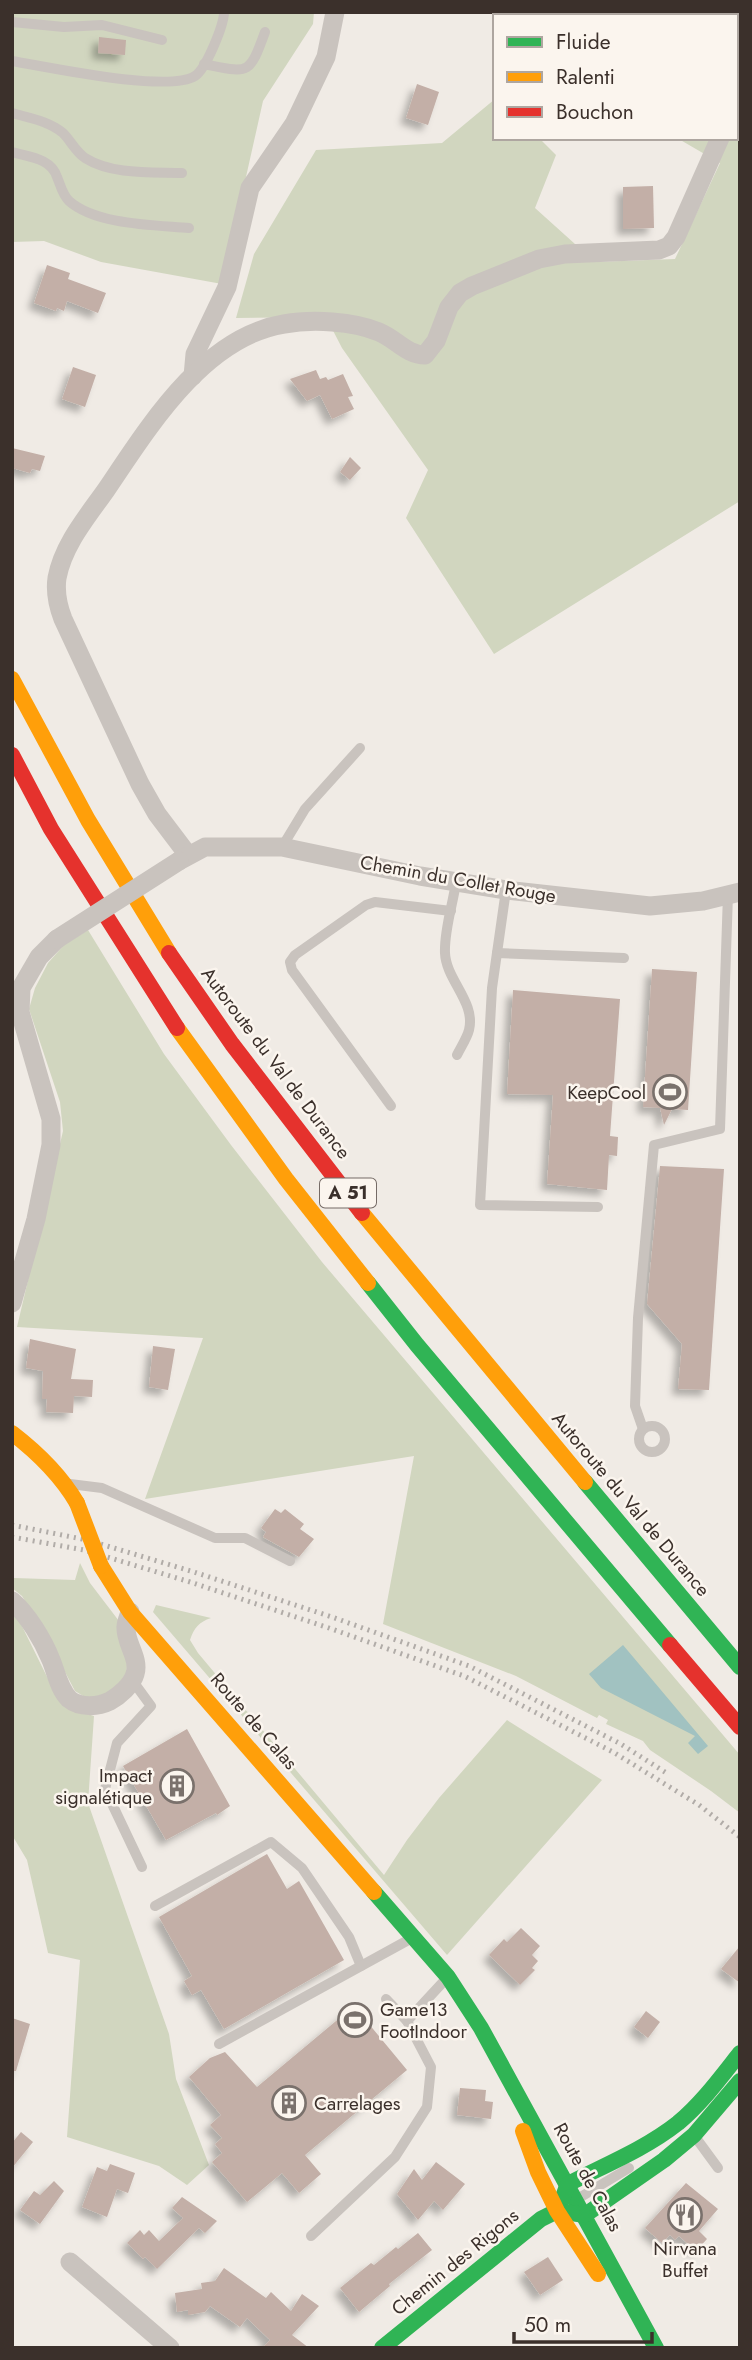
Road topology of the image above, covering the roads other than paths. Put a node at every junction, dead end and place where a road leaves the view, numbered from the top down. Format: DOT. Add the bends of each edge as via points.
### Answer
graph roads {
  1 [pos="224,12"];
  2 [pos="335,12"];
  3 [pos="12,22"];
  4 [pos="265,32"];
  5 [pos="162,40"];
  6 [pos="12,61"];
  7 [pos="204,64"];
  8 [pos="12,113"];
  9 [pos="719,140"];
  10 [pos="12,152"];
  11 [pos="182,173"];
  12 [pos="189,228"];
  13 [pos="193,376"];
  14 [pos="12,679"];
  15 [pos="360,748"];
  16 [pos="12,755"];
  17 [pos="282,846"];
  18 [pos="184,858"];
  19 [pos="456,882"];
  20 [pos="506,890"];
  21 [pos="734,893"];
  22 [pos="452,911"];
  23 [pos="497,953"];
  24 [pos="624,958"];
  25 [pos="457,1055"];
  26 [pos="391,1106"];
  27 [pos="598,1207"];
  28 [pos="12,1303"];
  29 [pos="643,1429"];
  30 [pos="12,1433"];
  31 [pos="66,1483"];
  32 [pos="290,1561"];
  33 [pos="12,1601"];
  34 [pos="130,1612"];
  35 [pos="740,1667"];
  36 [pos="132,1680"];
  37 [pos="740,1727"];
  38 [pos="142,1867"];
  39 [pos="155,1906"];
  40 [pos="414,1937"];
  41 [pos="362,1966"];
  42 [pos="448,1977"];
  43 [pos="386,1999"];
  44 [pos="407,2021"];
  45 [pos="481,2028"];
  46 [pos="219,2044"];
  47 [pos="740,2053"];
  48 [pos="740,2067"];
  49 [pos="740,2081"];
  50 [pos="694,2135"];
  51 [pos="660,2149"];
  52 [pos="642,2160"];
  53 [pos="718,2168"];
  54 [pos="568,2184"];
  55 [pos="577,2199"];
  56 [pos="557,2211"];
  57 [pos="585,2214"];
  58 [pos="310,2236"];
  59 [pos="70,2262"];
  60 [pos="170,2348"];
  61 [pos="382,2348"];
  62 [pos="647,2348"];
  63 [pos="656,2348"];
  1 -- 7 [label="lane"];
  2 -- 13 [label="street" via="326,57 299,113 250,188 227,286 195,354"];
  3 -- 5 [label="lane" via="102,25"];
  4 -- 7 [label="lane" via="248,68 238,71"];
  6 -- 7 [label="lane" via="105,77 179,82 198,75"];
  8 -- 11 [label="lane" via="56,128 87,159 105,166"];
  9 -- 13 [label="street" via="669,246 539,259 472,286 449,307 436,341 425,355 409,352 362,326 285,324 244,338"];
  10 -- 12 [label="lane" via="52,166 62,192 81,209 104,218"];
  13 -- 18 [label="street" via="157,416 76,532 61,564 56,591 63,620 140,784"];
  14 -- 35 [label="main road, Autoroute du Val de Durance / A 51" via="116,868 230,1043 420,1287"];
  15 -- 17 [label="lane" via="305,809"];
  16 -- 37 [label="main road, A 51" via="51,829 142,976 250,1132 387,1309"];
  17 -- 18 [label="street, Chemin du Collet Rouge" via="205,847"];
  17 -- 19 [label="street, Chemin du Collet Rouge"];
  18 -- 28 [label="street, Chemin du Collet Rouge, bridge" via="57,939 39,957 21,988 20,1012 51,1119 51,1145"];
  19 -- 20 [label="street, Chemin du Collet Rouge"];
  19 -- 22 [label="lane"];
  20 -- 21 [label="street, Chemin du Collet Rouge" via="650,906"];
  20 -- 23 [label="lane"];
  21 -- 29 [label="lane" via="720,1129 654,1145 637,1331 635,1406"];
  22 -- 25 [label="lane" via="446,964 470,1018"];
  22 -- 26 [label="lane" via="375,902 290,962"];
  23 -- 24 [label="lane"];
  23 -- 27 [label="lane" via="480,1205"];
  30 -- 31 [label="main road, Route de Calas" via="37,1451"];
  31 -- 32 [label="lane" via="102,1488 215,1538 245,1538"];
  31 -- 34 [label="main road, Route de Calas, bridge" via="101,1566"];
  33 -- 36 [label="street" via="50,1657 70,1700 100,1706"];
  34 -- 36 [label="street" via="125,1629 135,1659"];
  34 -- 40 [label="main road, Route de Calas"];
  36 -- 38 [label="lane" via="151,1706 117,1743 105,1789"];
  39 -- 41 [label="lane" via="271,1842 302,1868 349,1937"];
  40 -- 41 [label="lane"];
  40 -- 42 [label="main road, Route de Calas"];
  41 -- 46 [label="lane"];
  42 -- 44 [label="lane"];
  42 -- 45 [label="main road, Route de Calas"];
  43 -- 44 [label="lane"];
  44 -- 58 [label="lane" via="431,2067 427,2107 395,2157"];
  45 -- 54 [label="main road, Route de Calas"];
  45 -- 56 [label="main road, Route de Calas"];
  47 -- 54 [label="main road" via="679,2122 651,2142"];
  48 -- 51 [label="lane" via="687,2129"];
  49 -- 50 [label="main road"];
  50 -- 53 [label="lane"];
  50 -- 57 [label="main road"];
  52 -- 55 [label="lane, Chemin des Rigons"];
  54 -- 55 [label="main road, Route de Calas"];
  54 -- 56 [label="main road"];
  55 -- 56 [label="lane, Chemin des Rigons"];
  55 -- 57 [label="main road, Route de Calas"];
  56 -- 57 [label="main road"];
  56 -- 61 [label="main road, Chemin des Rigons" via="541,2219"];
  56 -- 62 [label="main road, Route de Calas"];
  57 -- 63 [label="main road, Route de Calas"];
  59 -- 60 [label="street"];
}
